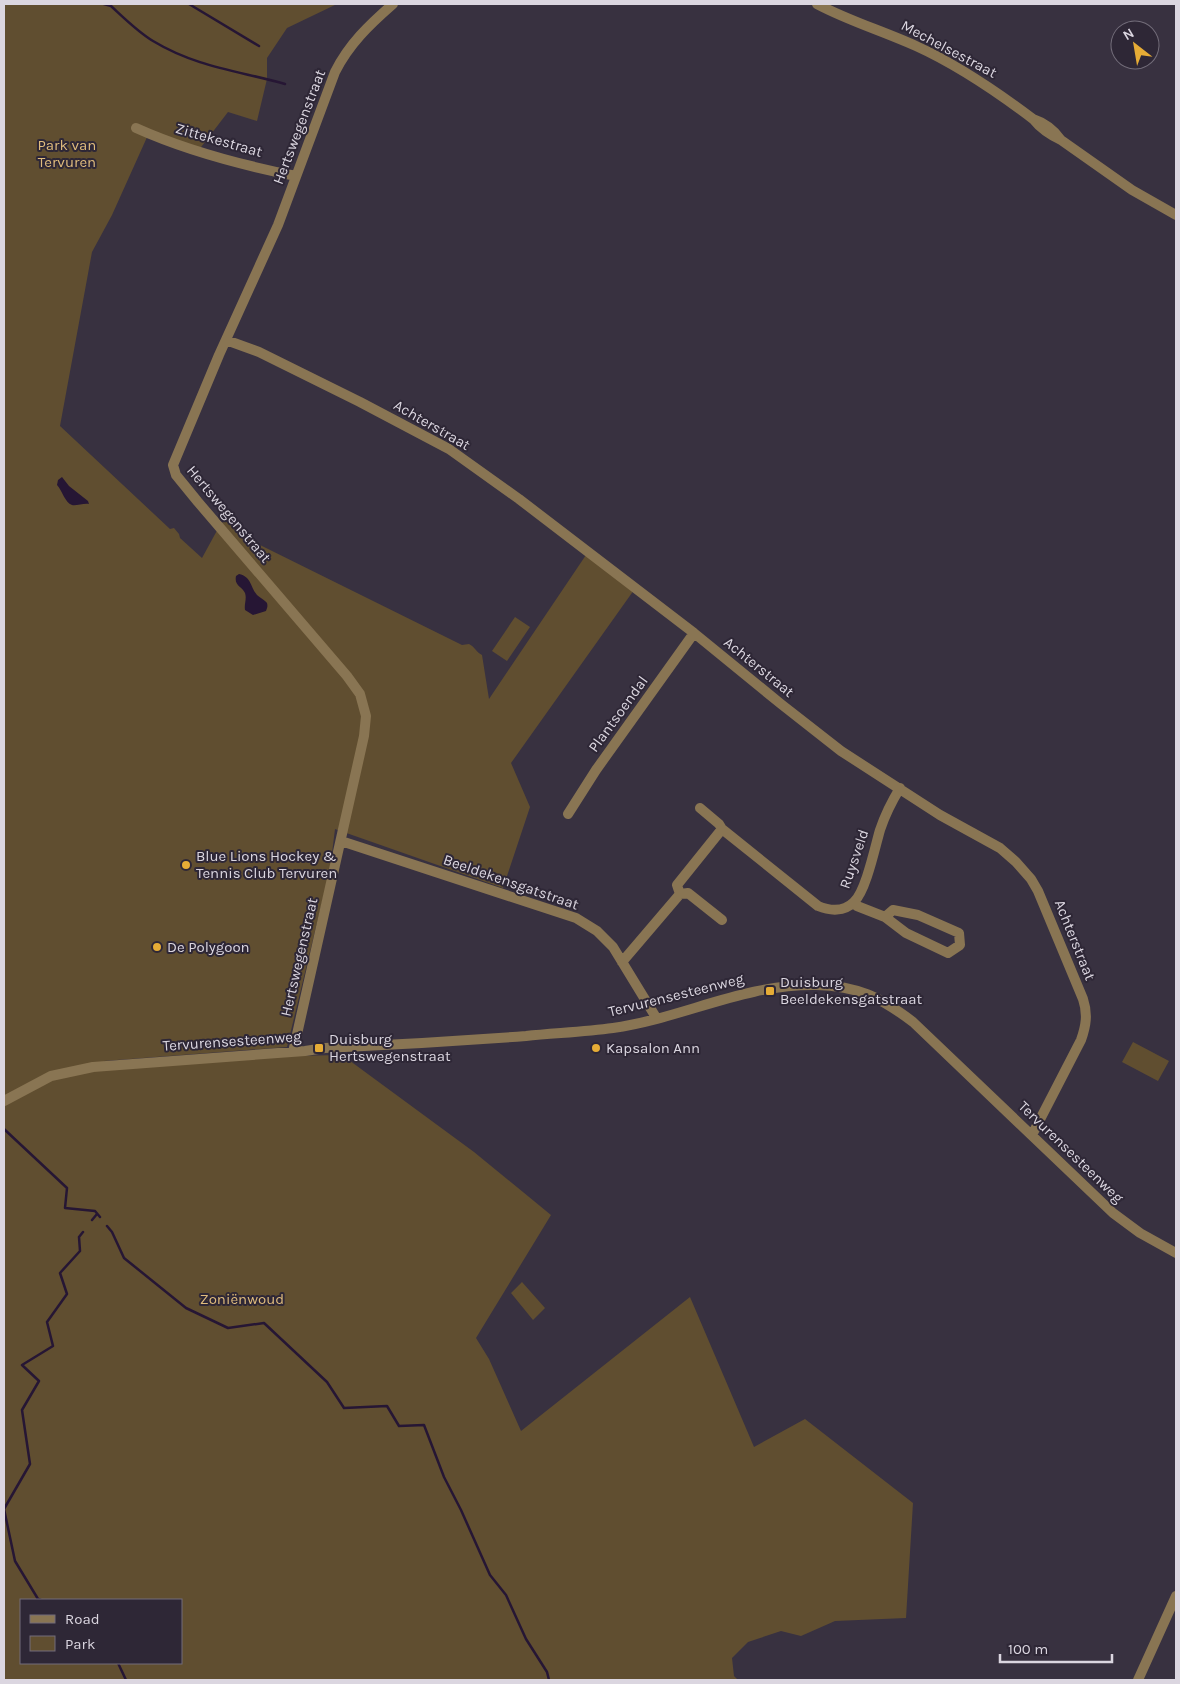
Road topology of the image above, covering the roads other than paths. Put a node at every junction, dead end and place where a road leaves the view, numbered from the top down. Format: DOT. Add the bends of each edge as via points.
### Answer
graph roads {
  1 [pos="393,4"];
  2 [pos="817,4"];
  3 [pos="136,128"];
  4 [pos="296,176"];
  5 [pos="1176,215"];
  6 [pos="226,340"];
  7 [pos="694,633"];
  8 [pos="900,788"];
  9 [pos="700,808"];
  10 [pos="568,814"];
  11 [pos="722,829"];
  12 [pos="341,841"];
  13 [pos="680,894"];
  14 [pos="854,903"];
  15 [pos="885,917"];
  16 [pos="722,920"];
  17 [pos="622,962"];
  18 [pos="657,1019"];
  19 [pos="293,1052"];
  20 [pos="4,1101"];
  21 [pos="1032,1135"];
  22 [pos="1176,1253"];
  23 [pos="1176,1596"];
  24 [pos="1138,1680"];
  1 -- 4 [label="street, Hertswegenstraat" via="344,54"];
  2 -- 5 [label="street, Mechelsestraat" via="959,68 1049,127 1061,140 1132,190"];
  3 -- 4 [label="street, Zittekestraat" via="187,149"];
  4 -- 6 [label="street, Hertswegenstraat" via="278,225"];
  6 -- 7 [label="street, Achterstraat" via="259,352 449,449"];
  6 -- 12 [label="street, Hertswegenstraat" via="173,465 174,470 360,694 366,716"];
  7 -- 8 [label="street, Achterstraat" via="841,751"];
  7 -- 10 [label="street, Plantsoendal"];
  8 -- 14 [label="street, Ruysveld" via="888,809 861,891"];
  8 -- 21 [label="street, Achterstraat" via="1000,848 1016,862 1041,897 1083,999 1086,1026 1081,1040"];
  9 -- 11 [label="street, Ruysveld"];
  11 -- 13 [label="street" via="677,885"];
  11 -- 14 [label="street, Ruysveld" via="818,906 834,910"];
  12 -- 17 [label="street, Beeldekensgatstraat" via="576,918 597,931"];
  12 -- 19 [label="street, Hertswegenstraat"];
  13 -- 16 [label="street" via="688,893"];
  13 -- 17 [label="street"];
  14 -- 15 [label="street"];
  15 -- 15 [label="street" via="906,933 948,953 960,945 959,933 918,915 893,910"];
  17 -- 18 [label="street, Beeldekensgatstraat"];
  18 -- 19 [label="street, Tervurensesteenweg" via="594,1030"];
  18 -- 21 [label="street, Tervurensesteenweg" via="765,989 817,985 854,989 876,996 913,1022"];
  19 -- 20 [label="street, Tervurensesteenweg" via="94,1067 51,1076"];
  21 -- 22 [label="street, Tervurensesteenweg" via="1112,1213"];
  23 -- 24 [label="street"];
}
